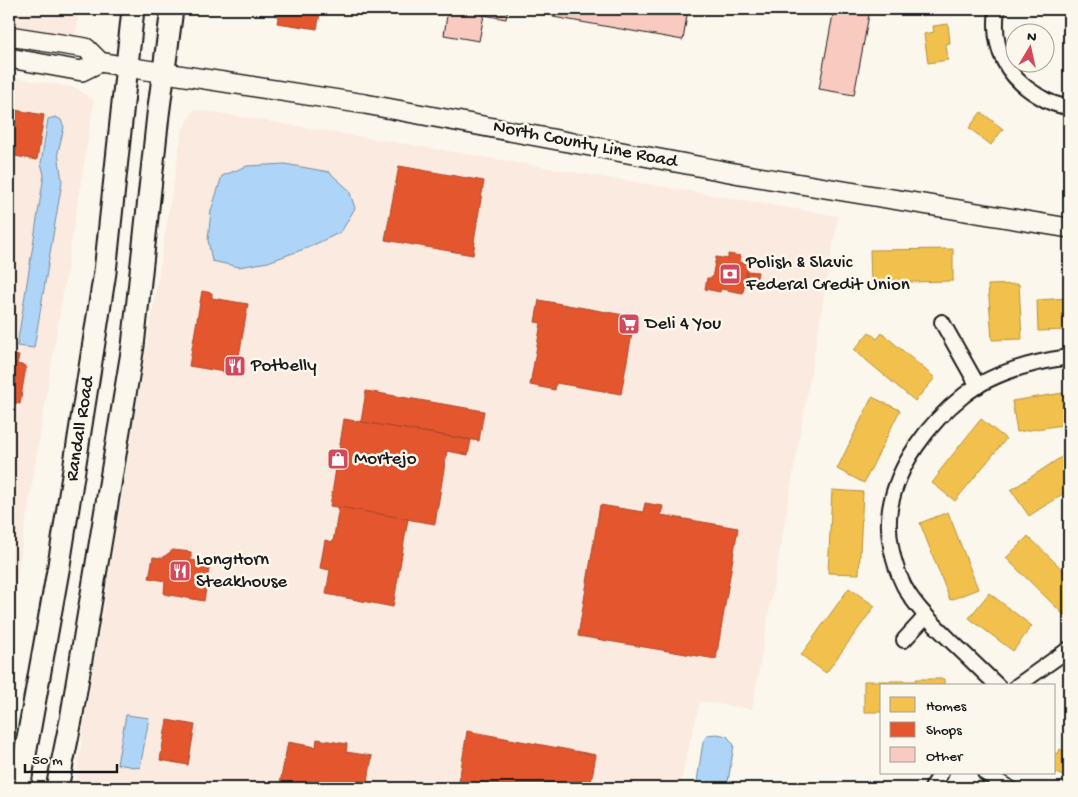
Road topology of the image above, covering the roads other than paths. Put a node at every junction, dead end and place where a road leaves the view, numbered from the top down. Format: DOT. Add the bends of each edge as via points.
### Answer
graph roads {
  1 [pos="133,9"];
  2 [pos="172,9"];
  3 [pos="997,9"];
  4 [pos="9,36"];
  5 [pos="9,58"];
  6 [pos="100,62"];
  7 [pos="127,67"];
  8 [pos="164,73"];
  9 [pos="1069,107"];
  10 [pos="1069,228"];
  11 [pos="942,322"];
  12 [pos="1069,357"];
  13 [pos="978,386"];
  14 [pos="926,616"];
  15 [pos="904,640"];
  16 [pos="1069,649"];
  17 [pos="996,684"];
  18 [pos="1020,684"];
  19 [pos="940,774"];
  20 [pos="987,774"];
  21 [pos="19,788"];
  22 [pos="57,788"];
  23 [pos="932,788"];
  24 [pos="1009,788"];
  1 -- 7 [label="main road, Randall Road"];
  2 -- 8 [label="main road, Randall Road"];
  3 -- 9 [label="street" via="995,32 1007,68 1014,78 1043,99"];
  4 -- 6 [label="street, North County Line Road" via="86,48"];
  5 -- 6 [label="street" via="82,71"];
  6 -- 7 [label="street, North County Line Road"];
  7 -- 8 [label="street, North County Line Road"];
  7 -- 21 [label="main road, Randall Road" via="106,272"];
  8 -- 10 [label="street, North County Line Road" via="365,104 740,174"];
  8 -- 22 [label="main road, Randall Road" via="132,346"];
  11 -- 13 [label="street"];
  12 -- 13 [label="street" via="1015,370"];
  13 -- 14 [label="street" via="932,425 906,465 890,509 890,541 898,570 904,586"];
  14 -- 15 [label="street"];
  14 -- 17 [label="street"];
  16 -- 18 [label="street"];
  19 -- 23 [label="street"];
  20 -- 24 [label="street"];
}
